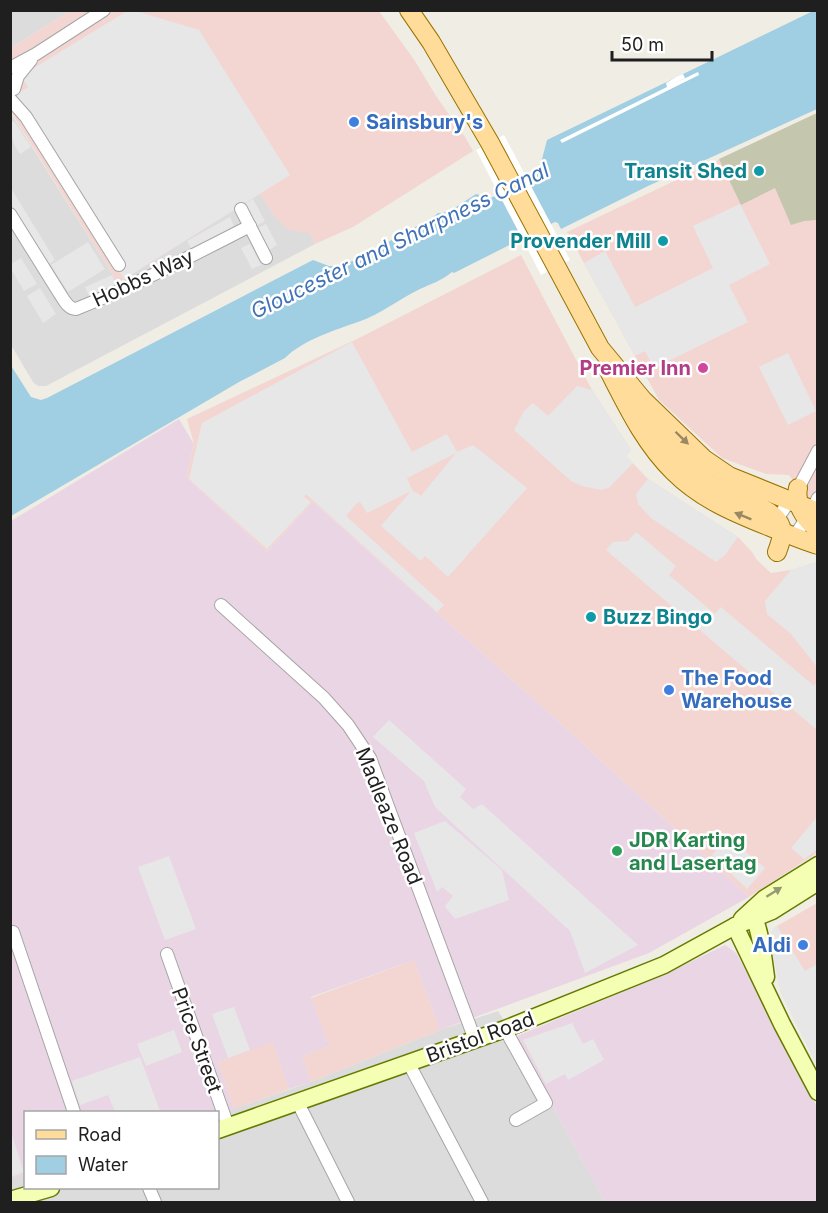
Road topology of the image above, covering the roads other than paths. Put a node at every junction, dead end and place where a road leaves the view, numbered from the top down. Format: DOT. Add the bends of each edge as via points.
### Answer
graph roads {
  1 [pos="104,10"];
  2 [pos="409,10"];
  3 [pos="419,10"];
  4 [pos="430,42"];
  5 [pos="36,54"];
  6 [pos="10,68"];
  7 [pos="12,91"];
  8 [pos="241,209"];
  9 [pos="10,214"];
  10 [pos="250,226"];
  11 [pos="266,258"];
  12 [pos="119,266"];
  13 [pos="600,348"];
  14 [pos="616,368"];
  15 [pos="818,451"];
  16 [pos="807,507"];
  17 [pos="781,529"];
  18 [pos="818,545"];
  19 [pos="777,552"];
  20 [pos="221,605"];
  21 [pos="818,865"];
  22 [pos="818,882"];
  23 [pos="753,914"];
  24 [pos="735,926"];
  25 [pos="13,932"];
  26 [pos="167,954"];
  27 [pos="768,993"];
  28 [pos="505,1029"];
  29 [pos="475,1040"];
  30 [pos="408,1062"];
  31 [pos="818,1092"];
  32 [pos="297,1101"];
  33 [pos="73,1111"];
  34 [pos="218,1111"];
  35 [pos="516,1120"];
  36 [pos="223,1128"];
  37 [pos="48,1189"];
  38 [pos="149,1189"];
  39 [pos="10,1200"];
  40 [pos="345,1202"];
  41 [pos="155,1203"];
  42 [pos="482,1203"];
  1 -- 5 [label="street"];
  2 -- 4 [label="main road"];
  3 -- 4 [label="main road"];
  4 -- 13 [label="main road" via="490,143"];
  5 -- 6 [label="street"];
  5 -- 7 [label="street" via="18,76"];
  7 -- 12 [label="street"];
  8 -- 10 [label="street"];
  9 -- 10 [label="street, Hobbs Way" via="72,309"];
  10 -- 11 [label="street"];
  13 -- 14 [label="main road"];
  17 -- 13 [label="main road, one-way" via="708,500 674,472 636,420"];
  14 -- 16 [label="main road, one-way" via="704,459 729,476"];
  14 -- 17 [label="main road" via="679,458 717,488 771,513"];
  15 -- 16 [label="street"];
  16 -- 17 [label="street"];
  16 -- 17 [label="street"];
  17 -- 18 [label="main road"];
  17 -- 19 [label="main road"];
  20 -- 29 [label="street, Madleaze Road" via="324,698 370,758"];
  23 -- 21 [label="street, Bristol Road, one-way" via="765,898"];
  22 -- 23 [label="street, Bristol Road" via="777,907"];
  23 -- 24 [label="street, Bristol Road"];
  23 -- 27 [label="street"];
  24 -- 27 [label="street"];
  24 -- 28 [label="street, Bristol Road" via="664,965"];
  25 -- 33 [label="street"];
  26 -- 34 [label="street, Price Street"];
  27 -- 31 [label="street"];
  28 -- 29 [label="street, Bristol Road"];
  28 -- 35 [label="street" via="546,1103"];
  29 -- 30 [label="street, Bristol Road"];
  30 -- 32 [label="street, Bristol Road"];
  30 -- 42 [label="street"];
  32 -- 36 [label="street, Bristol Road"];
  32 -- 40 [label="street"];
  37 -- 39 [label="street"];
  38 -- 41 [label="street"];
}
